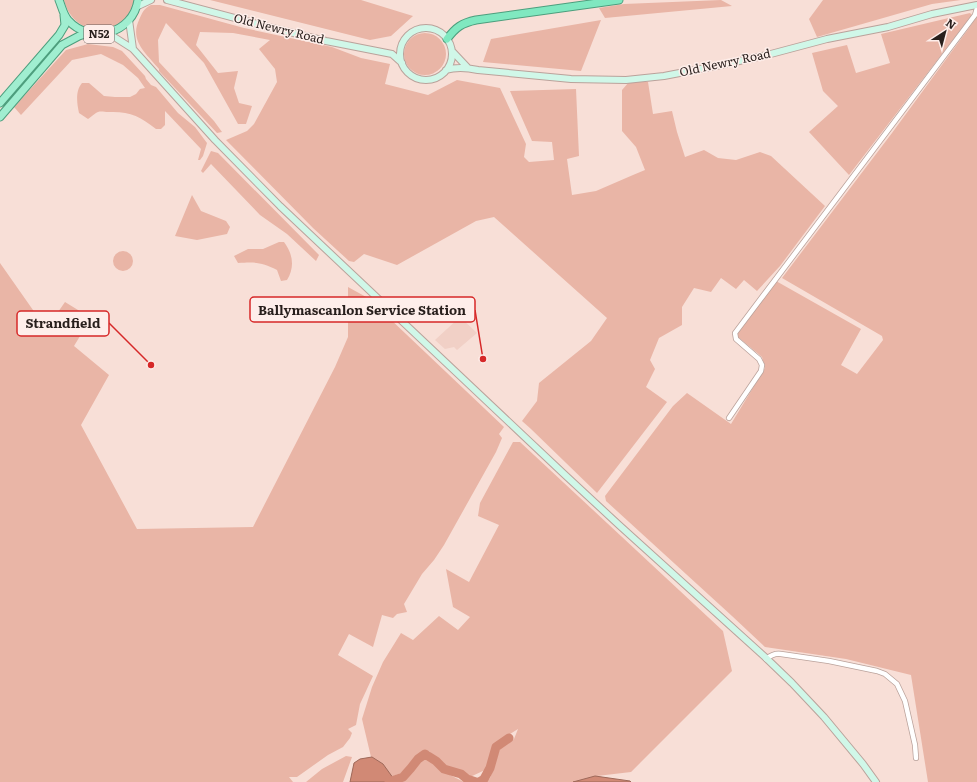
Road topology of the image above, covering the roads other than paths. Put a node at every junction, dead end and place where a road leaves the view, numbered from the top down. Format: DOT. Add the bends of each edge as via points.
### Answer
graph roads {
  1 [pos="59,0"];
  2 [pos="151,0"];
  3 [pos="167,0"];
  4 [pos="619,0"];
  5 [pos="136,4"];
  6 [pos="977,5"];
  7 [pos="977,8"];
  8 [pos="64,14"];
  9 [pos="129,20"];
  10 [pos="89,33"];
  11 [pos="108,33"];
  12 [pos="447,39"];
  13 [pos="402,46"];
  14 [pos="133,49"];
  15 [pos="452,51"];
  16 [pos="392,54"];
  17 [pos="402,63"];
  18 [pos="468,68"];
  19 [pos="446,70"];
  20 [pos="0,103"];
  21 [pos="0,117"];
  22 [pos="729,418"];
  23 [pos="766,659"];
  24 [pos="916,758"];
  25 [pos="876,782"];
  1 -- 8 [label="main road, N52"];
  2 -- 5 [label="main road"];
  3 -- 16 [label="main road, Old Newry Road" via="319,39"];
  4 -- 12 [label="highway" via="467,22 460,25"];
  5 -- 9 [label="main road, N52"];
  6 -- 18 [label="main road, Old Newry Road" via="664,76 626,80 571,79"];
  7 -- 22 [label="street" via="975,15 735,333 736,339 759,359 762,365 761,371"];
  8 -- 10 [label="main road, N52" via="77,28"];
  8 -- 20 [label="main road" via="64,24 59,35"];
  9 -- 11 [label="main road, N52"];
  9 -- 14 [label="main road"];
  10 -- 11 [label="main road, N52"];
  10 -- 21 [label="main road, N52" via="62,45"];
  11 -- 14 [label="main road"];
  12 -- 13 [label="main road" via="434,29 418,29 405,39"];
  12 -- 15 [label="main road"];
  13 -- 16 [label="main road"];
  13 -- 17 [label="main road"];
  14 -- 23 [label="main road" via="215,140 280,206 569,479"];
  15 -- 18 [label="main road"];
  15 -- 19 [label="main road" via="451,62"];
  16 -- 17 [label="main road"];
  17 -- 19 [label="main road" via="414,77 422,80 440,76"];
  18 -- 19 [label="main road, Old Newry Road"];
  23 -- 24 [label="street" via="771,655 781,654 829,661 885,674 897,684 905,702"];
  23 -- 25 [label="main road" via="824,717"];
}
